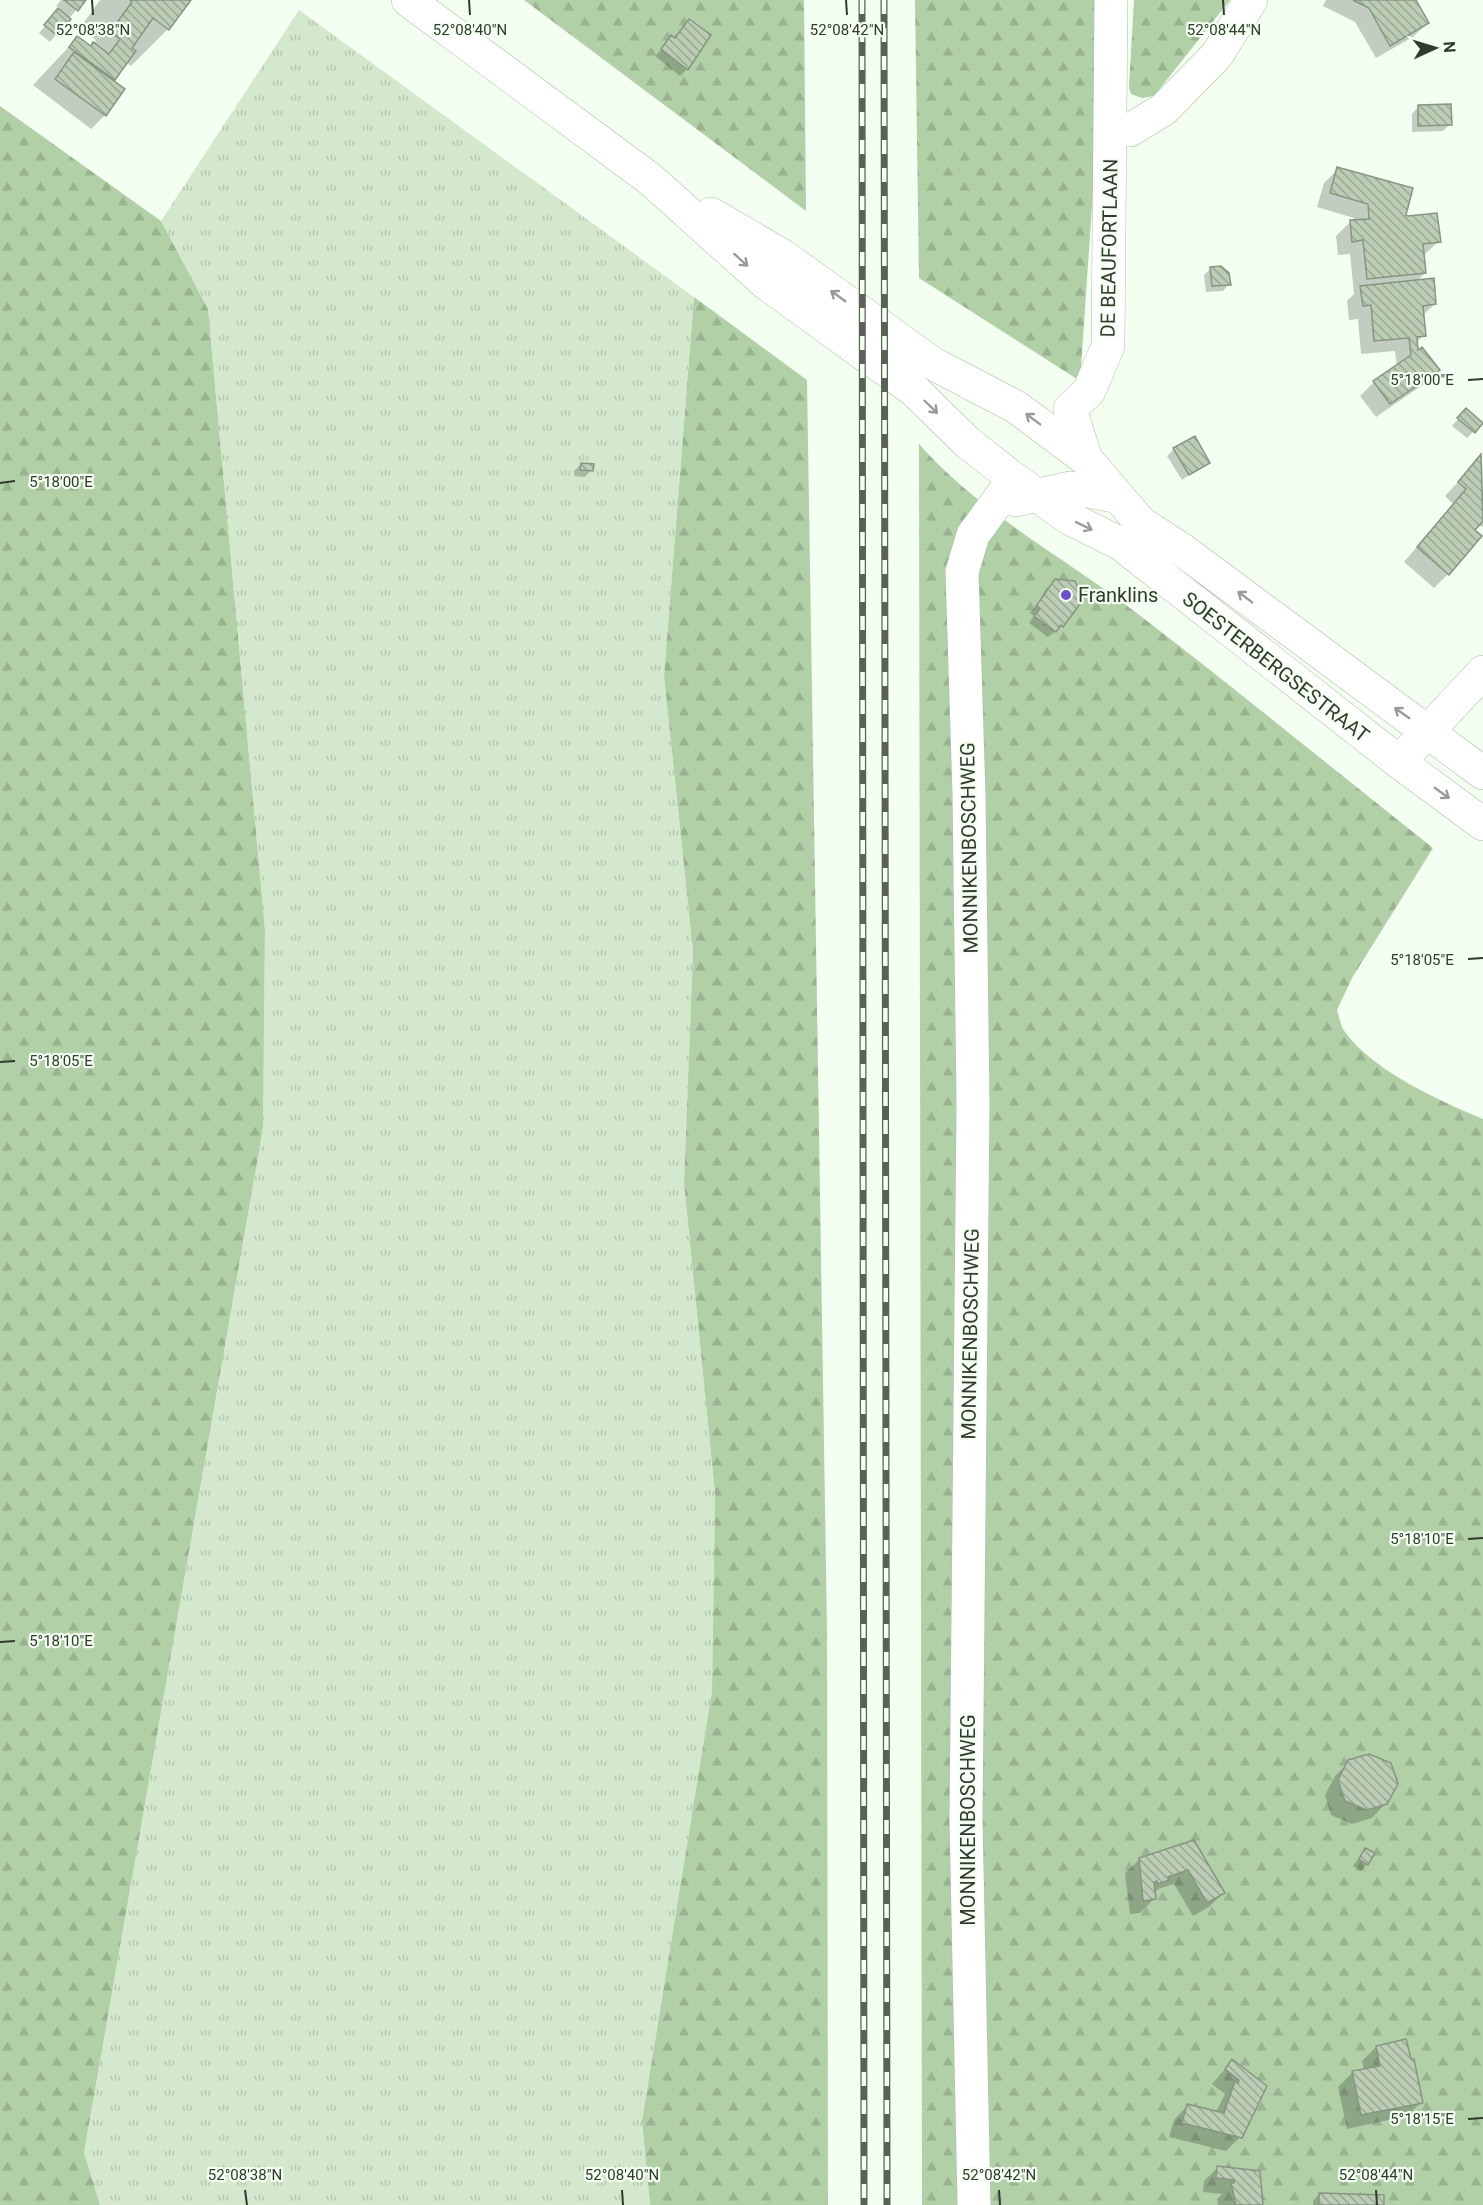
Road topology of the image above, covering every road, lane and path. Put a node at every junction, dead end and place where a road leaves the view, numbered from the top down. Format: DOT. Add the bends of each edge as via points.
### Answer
graph roads {
  1 [pos="408,0"];
  2 [pos="1111,0"];
  3 [pos="1251,0"];
  4 [pos="1111,129"];
  5 [pos="650,179"];
  6 [pos="1086,459"];
  7 [pos="1015,493"];
  8 [pos="1115,496"];
  9 [pos="1483,672"];
  10 [pos="1429,732"];
  11 [pos="1399,762"];
  12 [pos="1483,773"];
  13 [pos="1483,824"];
  14 [pos="974,2205"];
  1 -- 5 [label="street"];
  2 -- 4 [label="street, DE BEAUFORTLAAN"];
  3 -- 4 [label="street, DE BEAUFORTLAAN" via="1217,55 1164,109 1130,130"];
  4 -- 6 [label="street, DE BEAUFORTLAAN" via="1108,346 1089,391 1070,409"];
  6 -- 5 [label="street, SOESTERBERGSESTRAAT, one-way" via="1016,406 933,363 783,256"];
  5 -- 7 [label="street, SOESTERBERGSESTRAAT, one-way" via="768,284 915,392"];
  6 -- 8 [label="street, SOESTERBERGSESTRAAT"];
  7 -- 8 [label="street" via="1070,488"];
  7 -- 11 [label="street, SOESTERBERGSESTRAAT, one-way" via="1121,544"];
  7 -- 14 [label="street, MONNIKENBOSCHWEG" via="973,535 962,587 973,1104 966,1819"];
  10 -- 8 [label="street, SOESTERBERGSESTRAAT, one-way" via="1141,523"];
  9 -- 10 [label="street"];
  10 -- 11 [label="street"];
  10 -- 12 [label="street, SOESTERBERGSESTRAAT"];
  11 -- 13 [label="street, SOESTERBERGSESTRAAT, one-way"];
}
